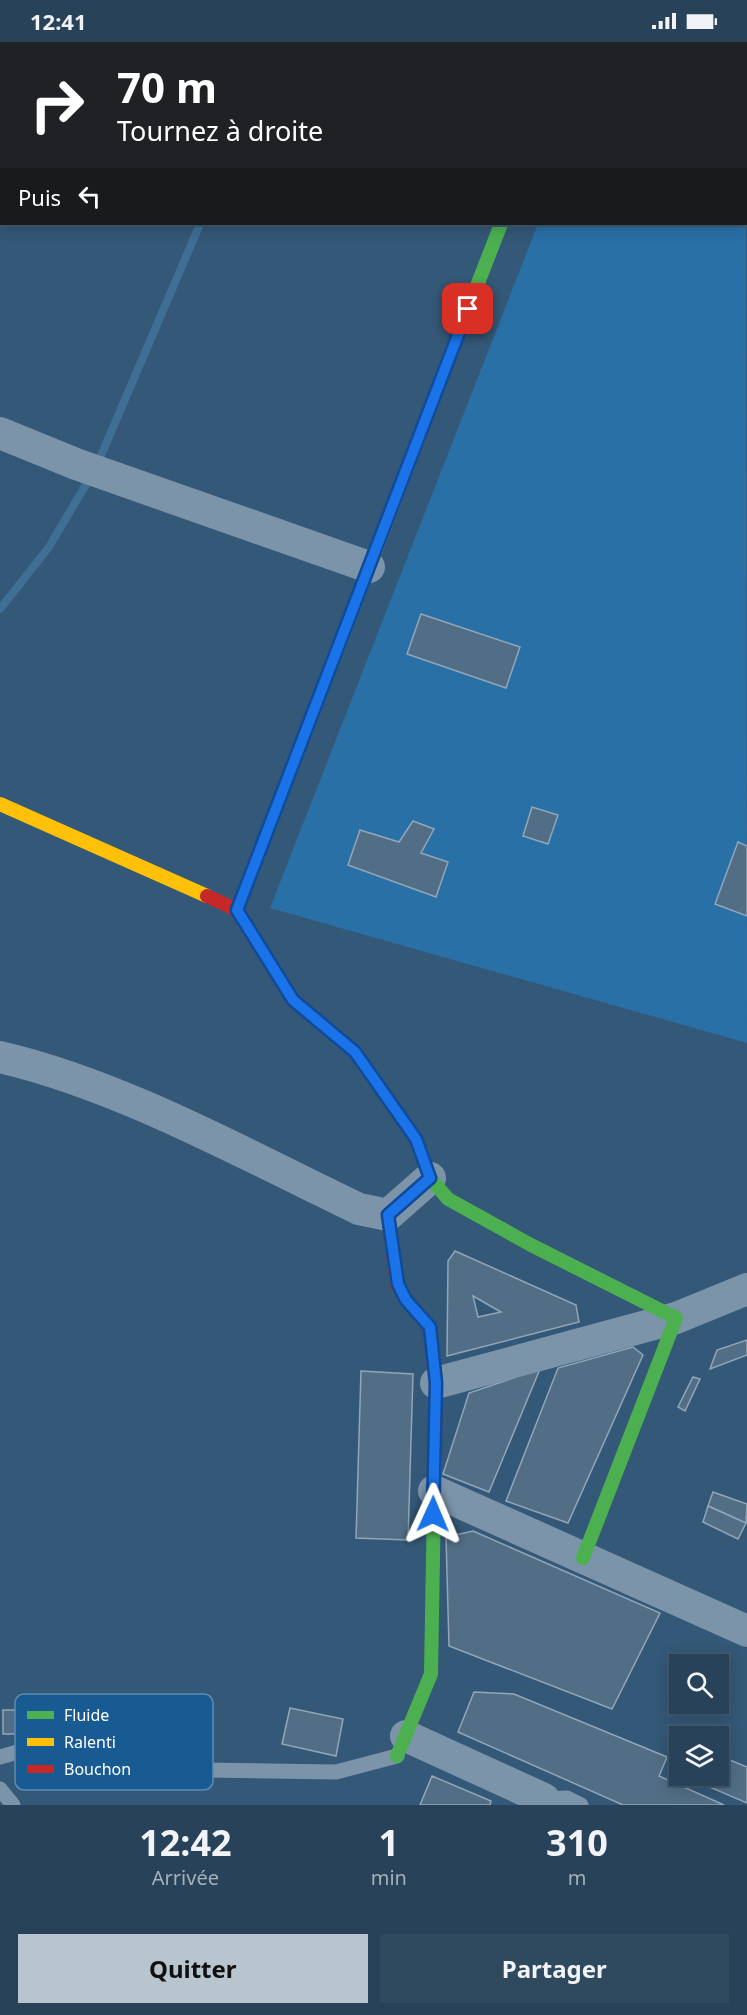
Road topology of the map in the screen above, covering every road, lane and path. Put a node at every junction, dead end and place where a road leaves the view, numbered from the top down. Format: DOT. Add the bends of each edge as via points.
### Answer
graph roads {
  1 [pos="501,225"];
  2 [pos="0,433"];
  3 [pos="369,567"];
  4 [pos="0,804"];
  5 [pos="237,910"];
  6 [pos="0,1057"];
  7 [pos="430,1178"];
  8 [pos="388,1215"];
  9 [pos="747,1289"];
  10 [pos="676,1318"];
  11 [pos="436,1383"];
  12 [pos="434,1491"];
  13 [pos="583,1558"];
  14 [pos="747,1631"];
  15 [pos="402,1746"];
  16 [pos="15,1752"];
  17 [pos="0,1757"];
  18 [pos="213,1770"];
  19 [pos="0,1789"];
  20 [pos="543,1802"];
  21 [pos="13,1805"];
  22 [pos="581,1805"];
  1 -- 3 [label="street"];
  2 -- 3 [label="street" via="76,464"];
  3 -- 5 [label="street"];
  4 -- 5 [label="street"];
  5 -- 7 [label="street" via="293,1000 355,1052 416,1139"];
  6 -- 8 [label="street" via="52,1069 181,1124 359,1209"];
  7 -- 8 [label="street"];
  7 -- 10 [label="street" via="448,1199"];
  8 -- 11 [label="street" via="398,1284 406,1300 430,1327"];
  9 -- 10 [label="street"];
  10 -- 11 [label="street"];
  10 -- 13 [label="street"];
  11 -- 12 [label="street"];
  12 -- 13 [label="street"];
  12 -- 15 [label="street" via="431,1674"];
  13 -- 14 [label="street"];
  15 -- 18 [label="lane" via="336,1772"];
  15 -- 20 [label="street"];
  16 -- 17 [label="lane"];
  19 -- 21 [label="lane"];
  20 -- 22 [label="lane" via="567,1798"];
}
